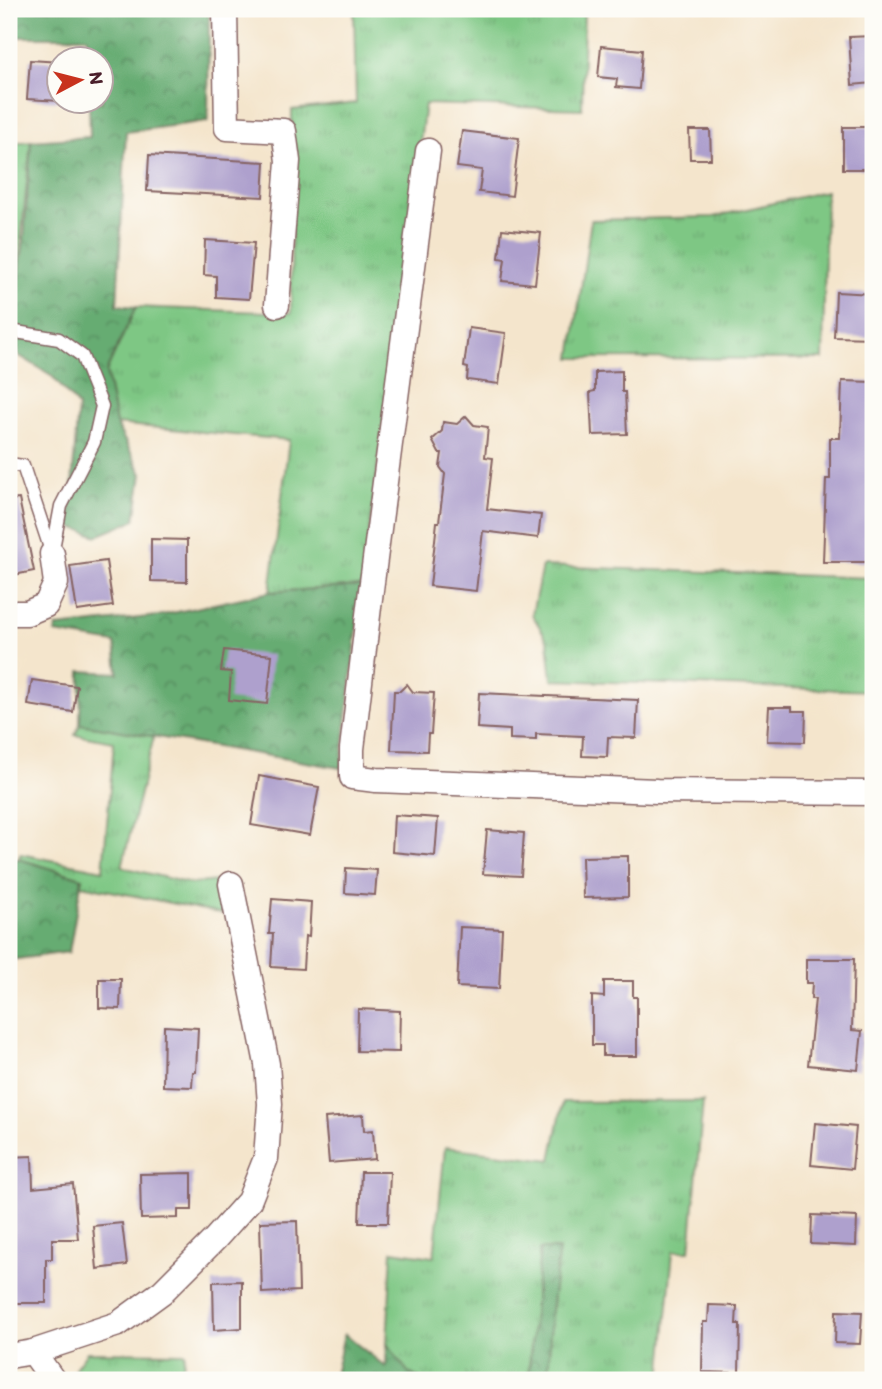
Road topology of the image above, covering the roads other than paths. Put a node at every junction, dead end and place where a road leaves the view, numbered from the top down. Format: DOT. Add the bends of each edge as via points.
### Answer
graph roads {
  1 [pos="225,9"];
  2 [pos="428,151"];
  3 [pos="277,306"];
  4 [pos="9,326"];
  5 [pos="9,464"];
  6 [pos="52,555"];
  7 [pos="9,613"];
  8 [pos="873,793"];
  9 [pos="232,884"];
  10 [pos="33,1352"];
  11 [pos="9,1356"];
  12 [pos="53,1380"];
  1 -- 3 [label="street" via="227,128 284,131 288,161"];
  2 -- 8 [label="street" via="371,590 352,777 644,790"];
  4 -- 6 [label="lane" via="10,331 59,339 82,356 102,406 94,442 61,506"];
  5 -- 6 [label="lane" via="23,466"];
  6 -- 7 [label="street" via="56,583 46,605 27,613"];
  9 -- 10 [label="street" via="267,1064 270,1104 265,1158 249,1200 162,1293 118,1324"];
  10 -- 11 [label="street"];
  10 -- 12 [label="street"];
}
